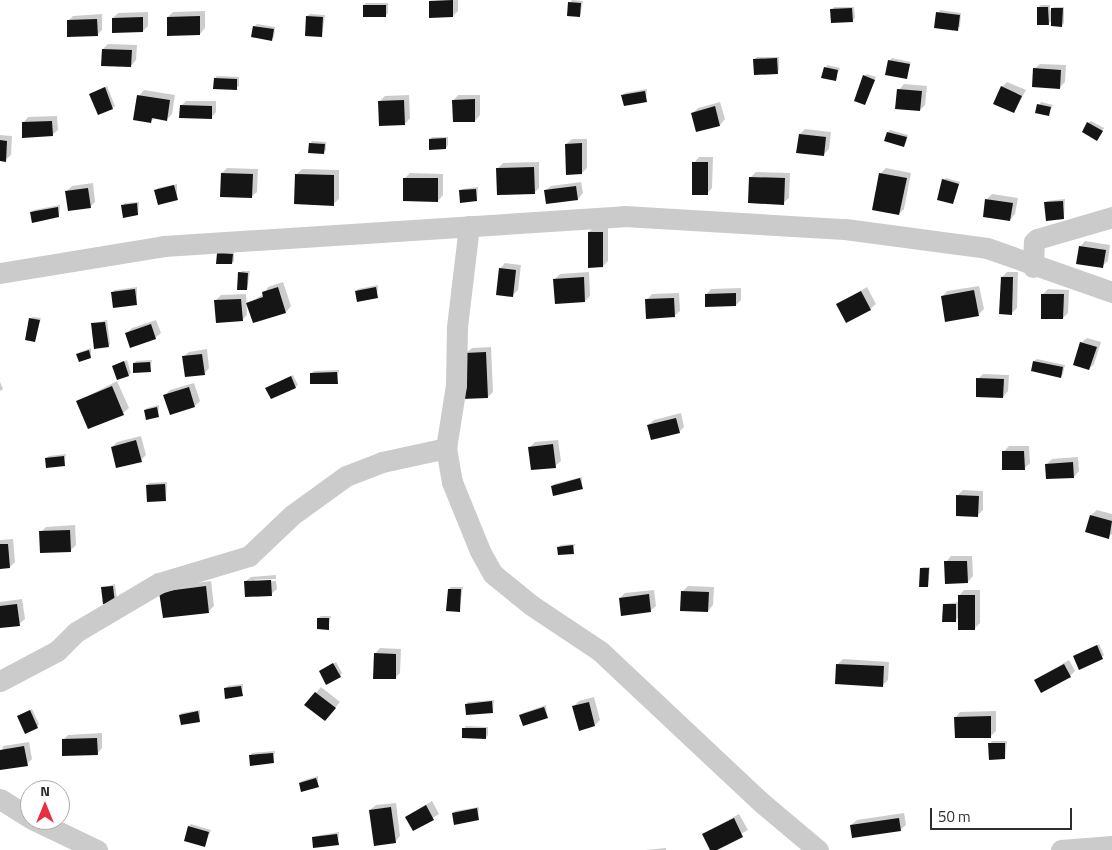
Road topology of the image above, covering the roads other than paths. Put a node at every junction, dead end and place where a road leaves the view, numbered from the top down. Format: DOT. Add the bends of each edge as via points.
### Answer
graph roads {
  1 [pos="1112,217"];
  2 [pos="469,226"];
  3 [pos="1033,267"];
  4 [pos="0,273"];
  5 [pos="1112,292"];
  6 [pos="446,448"];
  7 [pos="0,682"];
  8 [pos="0,799"];
  9 [pos="20,812"];
  10 [pos="55,830"];
  11 [pos="1112,846"];
  12 [pos="96,850"];
  13 [pos="818,850"];
  14 [pos="1061,850"];
  1 -- 3 [label="street" via="1037,239 1034,242"];
  2 -- 3 [label="street" via="624,216 845,229 987,248"];
  2 -- 4 [label="street" via="164,246"];
  2 -- 6 [label="street" via="457,327 456,386"];
  3 -- 5 [label="street"];
  6 -- 7 [label="street" via="382,462 346,476 292,515 249,556 159,583 76,632 57,651"];
  6 -- 13 [label="street" via="452,482 480,551 493,574 531,605 600,651 762,803"];
  8 -- 9 [label="street"];
  10 -- 12 [label="street"];
  11 -- 14 [label="street"];
}
